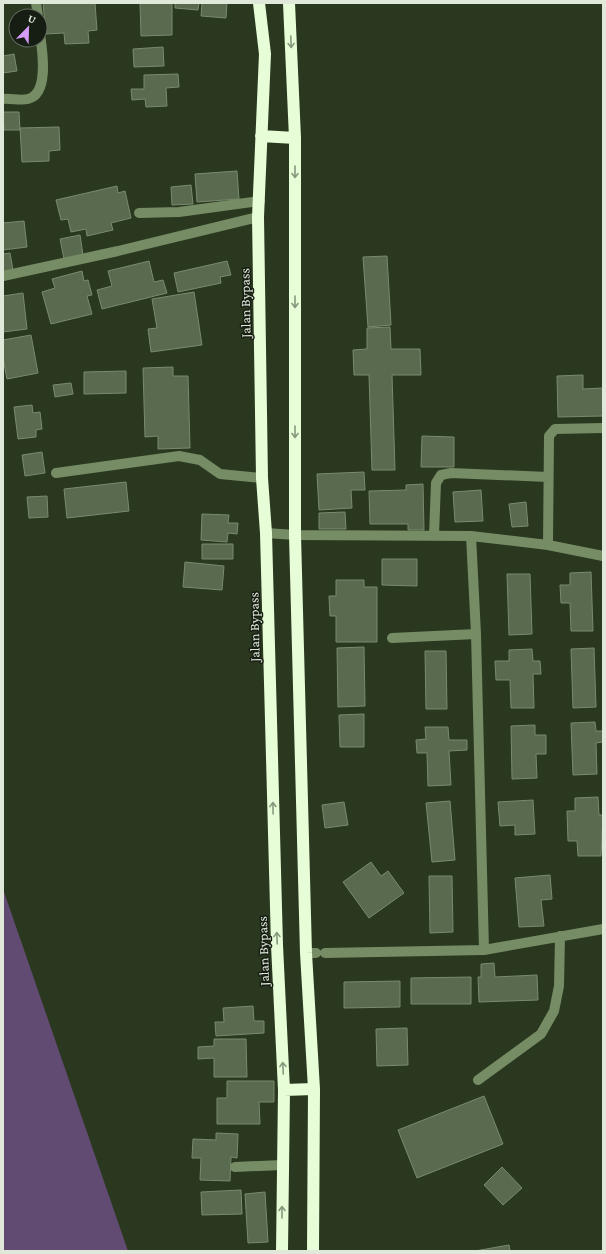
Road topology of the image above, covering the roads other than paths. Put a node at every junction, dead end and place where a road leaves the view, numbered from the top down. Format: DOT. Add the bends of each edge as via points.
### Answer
graph roads {
  1 [pos="259,3"];
  2 [pos="289,3"];
  3 [pos="42,48"];
  4 [pos="3,99"];
  5 [pos="261,136"];
  6 [pos="295,138"];
  7 [pos="260,201"];
  8 [pos="138,213"];
  9 [pos="258,217"];
  10 [pos="3,276"];
  11 [pos="603,428"];
  12 [pos="56,473"];
  13 [pos="548,477"];
  14 [pos="262,478"];
  15 [pos="266,533"];
  16 [pos="295,535"];
  17 [pos="434,535"];
  18 [pos="471,536"];
  19 [pos="548,545"];
  20 [pos="603,556"];
  21 [pos="476,634"];
  22 [pos="392,638"];
  23 [pos="603,928"];
  24 [pos="560,936"];
  25 [pos="484,950"];
  26 [pos="316,953"];
  27 [pos="478,1080"];
  28 [pos="314,1089"];
  29 [pos="284,1090"];
  30 [pos="282,1165"];
  31 [pos="235,1167"];
  32 [pos="282,1251"];
  33 [pos="313,1251"];
  1 -- 5 [label="highway, Jalan Bypass" via="265,54"];
  2 -- 6 [label="highway, one-way"];
  3 -- 4 [label="street" via="44,68 39,89 33,97 26,100"];
  5 -- 6 [label="highway"];
  5 -- 7 [label="highway, Jalan Bypass"];
  6 -- 16 [label="highway, one-way"];
  7 -- 8 [label="street" via="179,212"];
  7 -- 9 [label="highway, Jalan Bypass"];
  9 -- 10 [label="street" via="118,252"];
  9 -- 14 [label="highway, Jalan Bypass"];
  11 -- 13 [label="street" via="555,429 549,436"];
  12 -- 14 [label="street" via="179,456 200,460 220,474"];
  13 -- 17 [label="street" via="451,473 441,475 436,483"];
  13 -- 19 [label="street"];
  14 -- 15 [label="highway, Jalan Bypass"];
  15 -- 16 [label="street"];
  29 -- 15 [label="highway, Jalan Bypass, one-way" via="277,945"];
  16 -- 17 [label="street"];
  16 -- 26 [label="highway"];
  17 -- 18 [label="street"];
  18 -- 19 [label="street"];
  18 -- 21 [label="street"];
  19 -- 20 [label="street"];
  21 -- 22 [label="street"];
  21 -- 25 [label="street"];
  23 -- 24 [label="street"];
  24 -- 25 [label="street"];
  24 -- 27 [label="street" via="558,992 554,1010 541,1034"];
  25 -- 26 [label="street"];
  26 -- 28 [label="highway"];
  28 -- 29 [label="highway"];
  28 -- 33 [label="highway"];
  29 -- 30 [label="highway, Jalan Bypass"];
  30 -- 31 [label="street"];
  32 -- 30 [label="highway, Jalan Bypass, one-way"];
}
